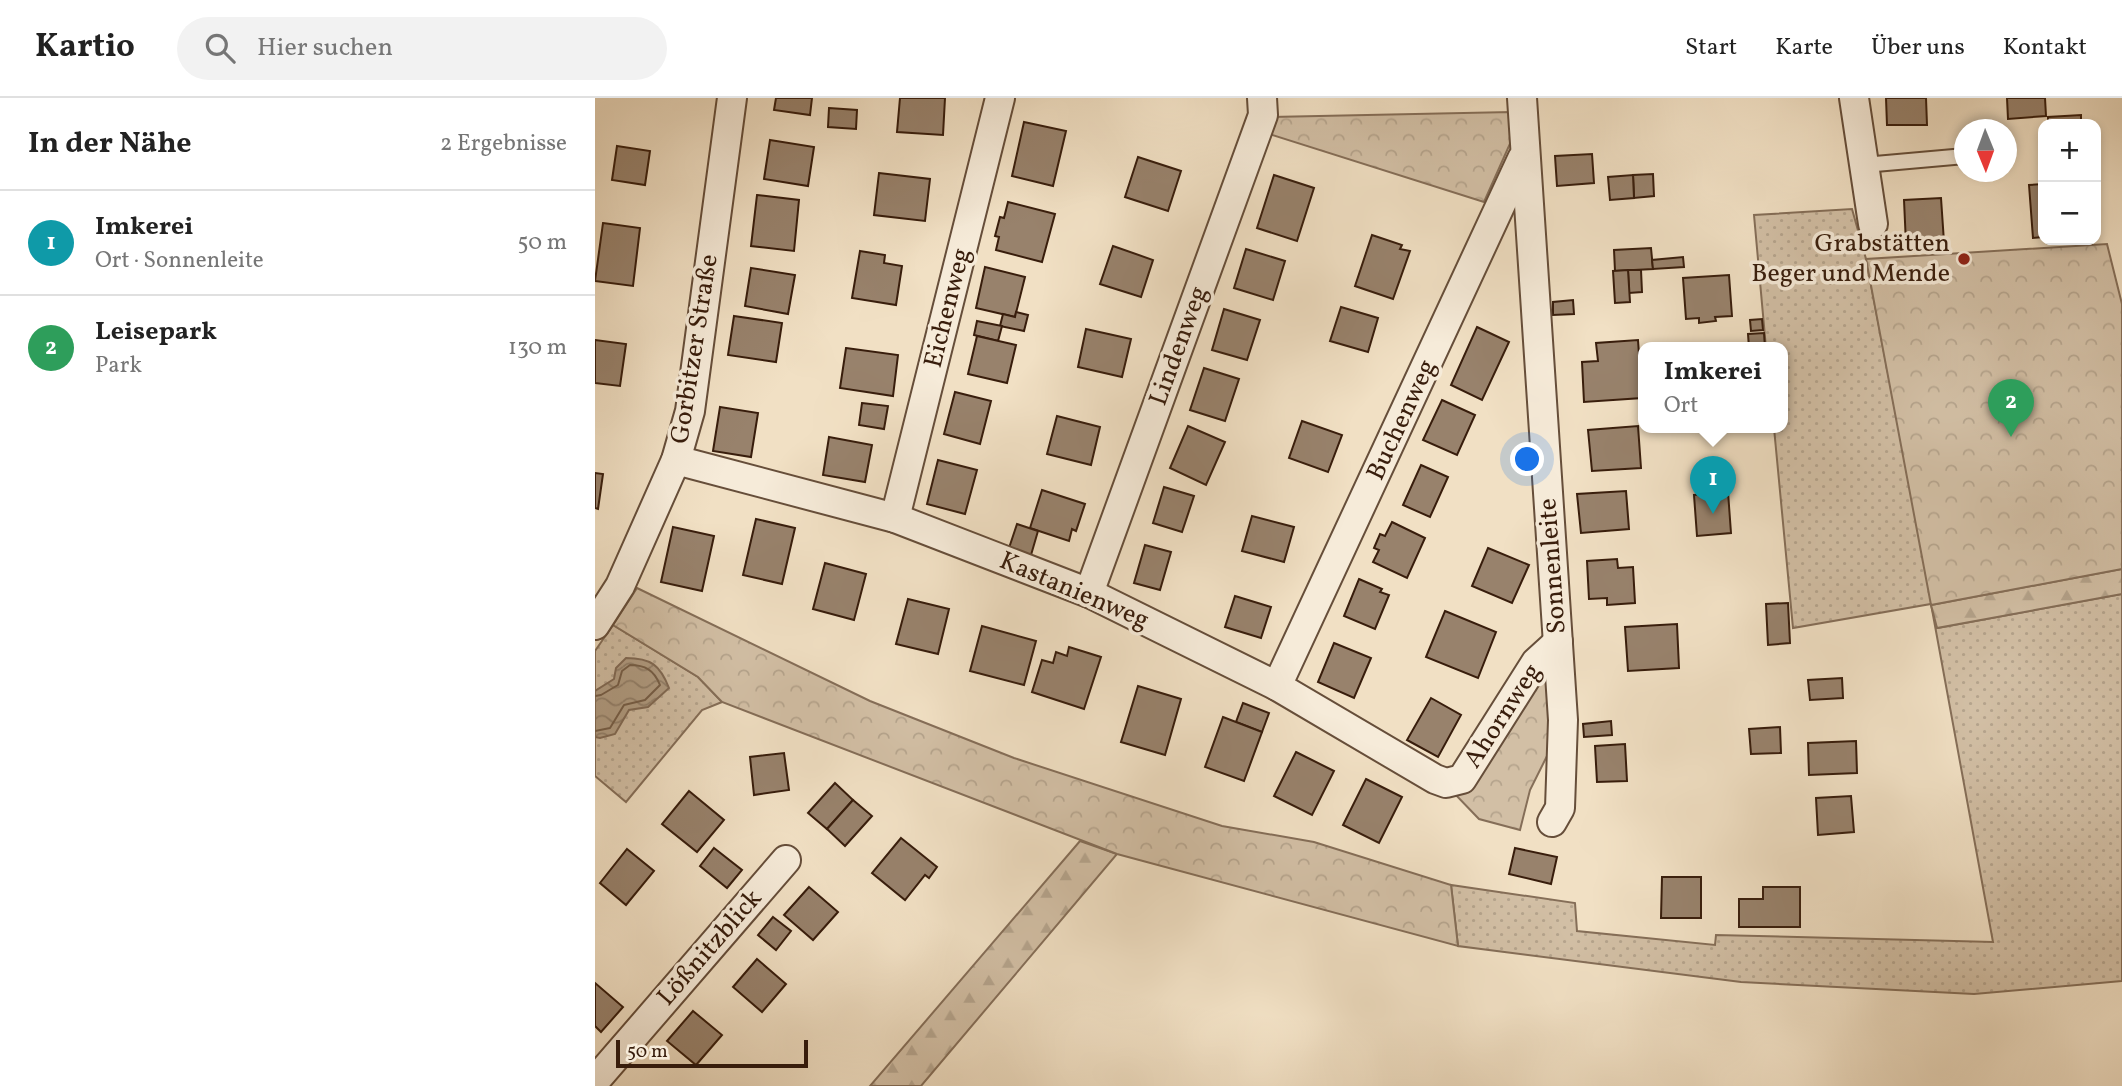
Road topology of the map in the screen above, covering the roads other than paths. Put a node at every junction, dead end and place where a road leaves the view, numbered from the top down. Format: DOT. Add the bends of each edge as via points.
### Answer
graph roads {
  1 [pos="732,98"];
  2 [pos="1000,98"];
  3 [pos="1262,98"];
  4 [pos="1523,98"];
  5 [pos="1854,98"];
  6 [pos="1525,153"];
  7 [pos="1954,157"];
  8 [pos="1864,165"];
  9 [pos="1873,224"];
  10 [pos="676,460"];
  11 [pos="895,518"];
  12 [pos="607,581"];
  13 [pos="1089,593"];
  14 [pos="595,625"];
  15 [pos="1559,642"];
  16 [pos="1277,686"];
  17 [pos="1446,783"];
  18 [pos="1552,822"];
  19 [pos="786,860"];
  20 [pos="599,1069"];
  1 -- 10 [label="street, Gorbitzer Straße" via="689,411"];
  2 -- 11 [label="street, Eichenweg"];
  3 -- 13 [label="street, Lindenweg" via="1263,116"];
  4 -- 6 [label="street, Sonnenleite"];
  5 -- 8 [label="street"];
  6 -- 15 [label="street, Sonnenleite"];
  6 -- 16 [label="street, Buchenweg"];
  7 -- 8 [label="lane"];
  8 -- 9 [label="street"];
  10 -- 11 [label="street, Kastanienweg"];
  10 -- 12 [label="street, Gorbitzer Straße"];
  11 -- 13 [label="street, Kastanienweg"];
  12 -- 14 [label="street, Gorbitzer Straße"];
  13 -- 16 [label="street, Kastanienweg"];
  15 -- 17 [label="street, Ahornweg" via="1536,662 1462,779"];
  15 -- 18 [label="street, Sonnenleite" via="1563,720 1560,808"];
  16 -- 17 [label="street, Kastanienweg"];
  19 -- 20 [label="street, Lößnitzblick"];
}
